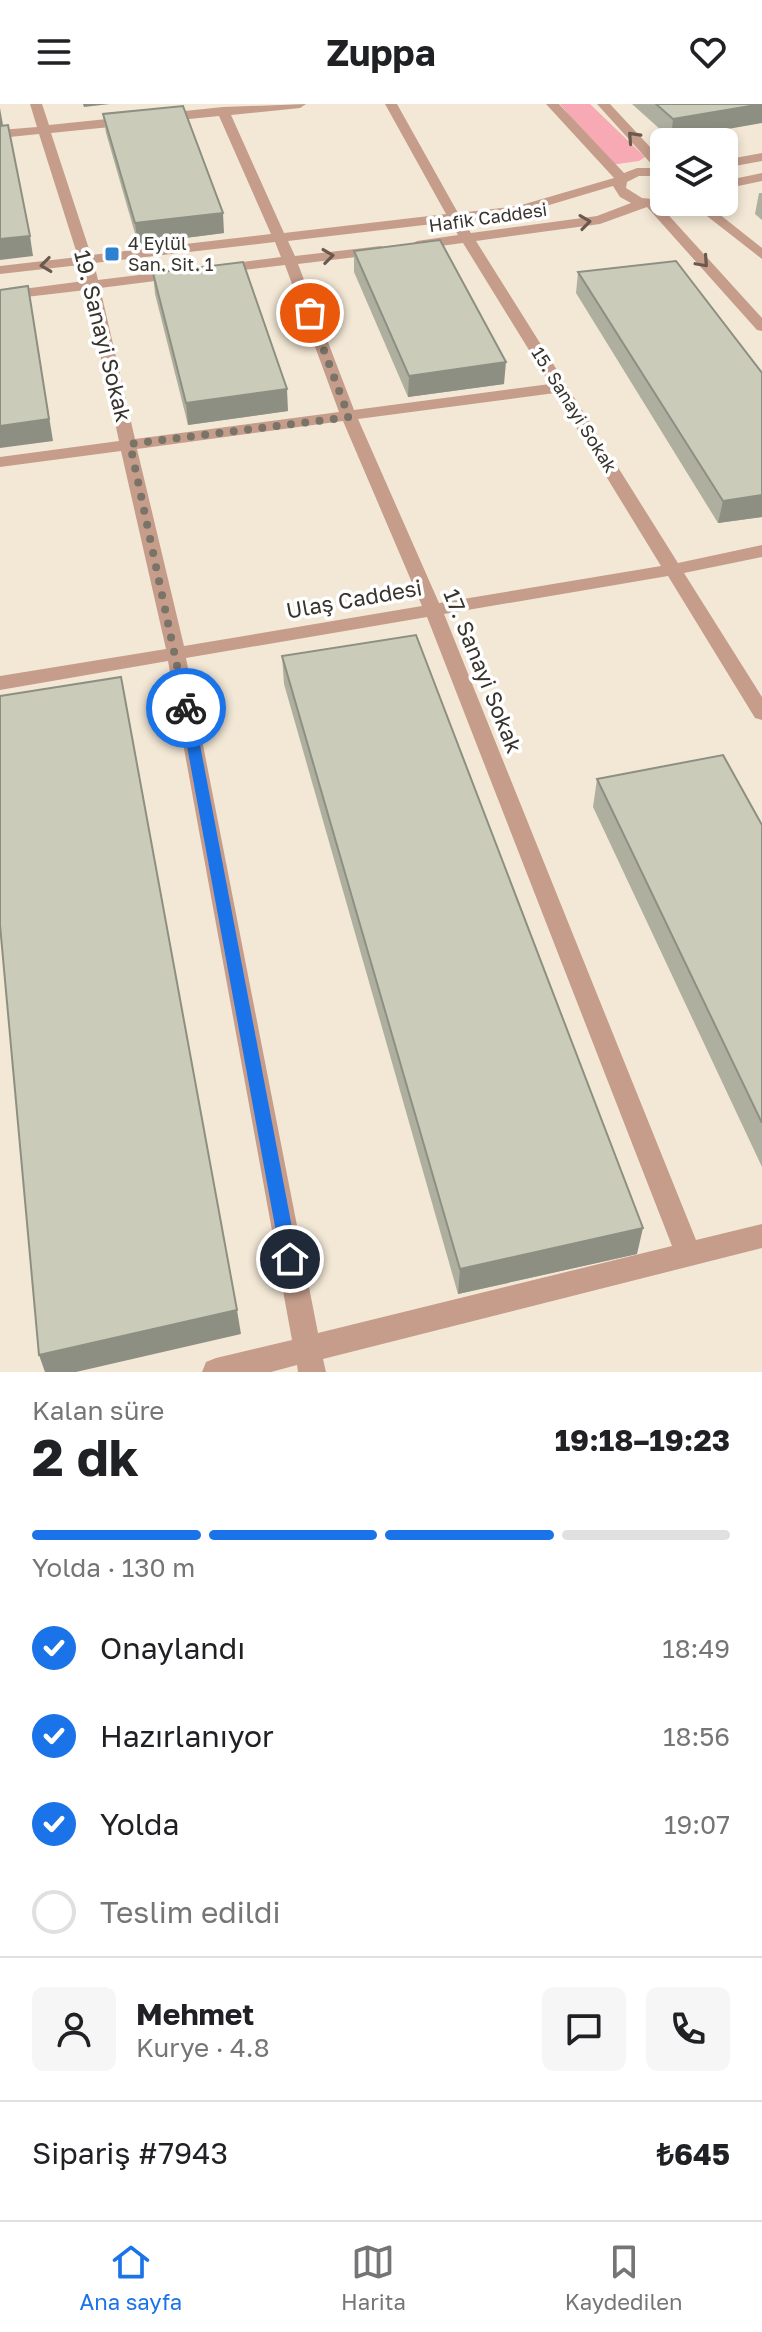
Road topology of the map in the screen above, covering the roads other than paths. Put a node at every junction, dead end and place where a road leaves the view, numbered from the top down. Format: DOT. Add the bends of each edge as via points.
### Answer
graph roads {
  1 [pos="36,104"];
  2 [pos="300,104"];
  3 [pos="391,104"];
  4 [pos="552,104"];
  5 [pos="603,104"];
  6 [pos="223,111"];
  7 [pos="45,129"];
  8 [pos="0,134"];
  9 [pos="650,156"];
  10 [pos="762,157"];
  11 [pos="738,161"];
  12 [pos="650,171"];
  13 [pos="762,177"];
  14 [pos="622,180"];
  15 [pos="738,182"];
  16 [pos="648,203"];
  17 [pos="713,216"];
  18 [pos="454,217"];
  19 [pos="279,237"];
  20 [pos="468,239"];
  21 [pos="762,255"];
  22 [pos="86,260"];
  23 [pos="290,261"];
  24 [pos="0,270"];
  25 [pos="92,285"];
  26 [pos="0,296"];
  27 [pos="762,327"];
  28 [pos="558,388"];
  29 [pos="349,417"];
  30 [pos="130,444"];
  31 [pos="0,462"];
  32 [pos="762,551"];
  33 [pos="675,569"];
  34 [pos="433,610"];
  35 [pos="176,653"];
  36 [pos="0,683"];
  37 [pos="762,713"];
  38 [pos="762,1236"];
  39 [pos="688,1254"];
  40 [pos="309,1361"];
  41 [pos="216,1372"];
  1 -- 7 [label="street, 19. Sanayi Sokak"];
  2 -- 6 [label="street"];
  3 -- 18 [label="street, 15. Sanayi Sokak"];
  4 -- 14 [label="street"];
  9 -- 5 [label="street, one-way"];
  6 -- 7 [label="street"];
  6 -- 19 [label="street, 17. Sanayi Sokak"];
  7 -- 8 [label="street"];
  7 -- 22 [label="street, 19. Sanayi Sokak"];
  10 -- 11 [label="street"];
  12 -- 14 [label="street, Hafik Caddesi"];
  13 -- 15 [label="street"];
  14 -- 16 [label="street" via="619,189 624,194"];
  14 -- 18 [label="street, Hafik Caddesi" via="519,210"];
  20 -- 16 [label="street, Hafik Caddesi, one-way" via="600,220"];
  16 -- 27 [label="street, one-way"];
  17 -- 21 [label="street"];
  18 -- 19 [label="street, Hafik Caddesi"];
  18 -- 20 [label="street, 15. Sanayi Sokak"];
  19 -- 22 [label="street, Hafik Caddesi"];
  19 -- 23 [label="street, 17. Sanayi Sokak"];
  23 -- 20 [label="street, Hafik Caddesi, one-way"];
  20 -- 28 [label="street, 15. Sanayi Sokak"];
  22 -- 24 [label="street, Hafik Caddesi, one-way"];
  22 -- 25 [label="street, 19. Sanayi Sokak"];
  23 -- 25 [label="street, Hafik Caddesi"];
  23 -- 29 [label="street, 17. Sanayi Sokak"];
  25 -- 26 [label="street, Hafik Caddesi"];
  25 -- 30 [label="street, 19. Sanayi Sokak"];
  28 -- 29 [label="street"];
  28 -- 33 [label="street, 15. Sanayi Sokak"];
  29 -- 30 [label="street"];
  29 -- 34 [label="street, 17. Sanayi Sokak"];
  30 -- 31 [label="street"];
  30 -- 35 [label="street, 19. Sanayi Sokak"];
  32 -- 33 [label="street, Ulaş Caddesi"];
  33 -- 34 [label="street, Ulaş Caddesi"];
  33 -- 37 [label="street, 15. Sanayi Sokak"];
  34 -- 35 [label="street, Ulaş Caddesi"];
  34 -- 39 [label="street, 17. Sanayi Sokak"];
  35 -- 36 [label="street, Ulaş Caddesi"];
  35 -- 40 [label="street, 19. Sanayi Sokak"];
  38 -- 39 [label="street"];
  39 -- 40 [label="street"];
  40 -- 41 [label="street"];
}
